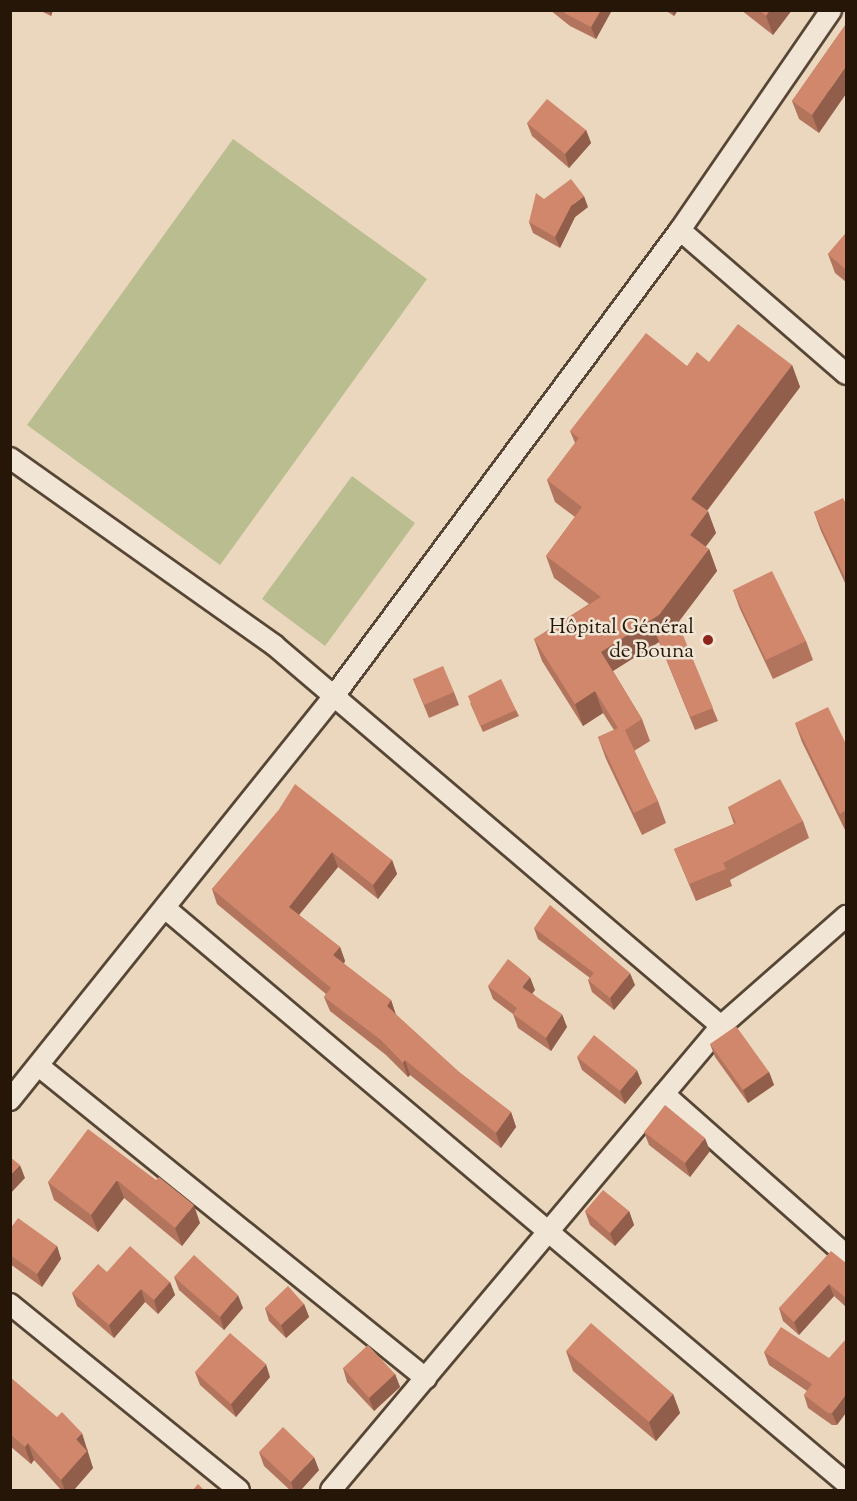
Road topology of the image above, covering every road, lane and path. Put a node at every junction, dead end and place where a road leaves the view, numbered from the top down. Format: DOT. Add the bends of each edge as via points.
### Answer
graph roads {
  1 [pos="831,10"];
  2 [pos="680,230"];
  3 [pos="846,374"];
  4 [pos="10,458"];
  5 [pos="334,696"];
  6 [pos="165,908"];
  7 [pos="845,922"];
  8 [pos="721,1026"];
  9 [pos="40,1067"];
  10 [pos="664,1094"];
  11 [pos="10,1100"];
  12 [pos="548,1233"];
  13 [pos="846,1255"];
  14 [pos="10,1304"];
  15 [pos="426,1377"];
  16 [pos="846,1483"];
  17 [pos="238,1491"];
  18 [pos="331,1491"];
  1 -- 2 [label="street"];
  2 -- 3 [label="street"];
  2 -- 5 [label="street"];
  4 -- 5 [label="street" via="274,645"];
  5 -- 6 [label="street"];
  5 -- 8 [label="street"];
  6 -- 9 [label="street"];
  6 -- 12 [label="street"];
  7 -- 8 [label="street"];
  8 -- 10 [label="street"];
  9 -- 11 [label="street"];
  9 -- 15 [label="street"];
  10 -- 12 [label="street"];
  10 -- 13 [label="street"];
  12 -- 15 [label="street"];
  12 -- 16 [label="street"];
  14 -- 17 [label="street"];
  15 -- 18 [label="street"];
}
